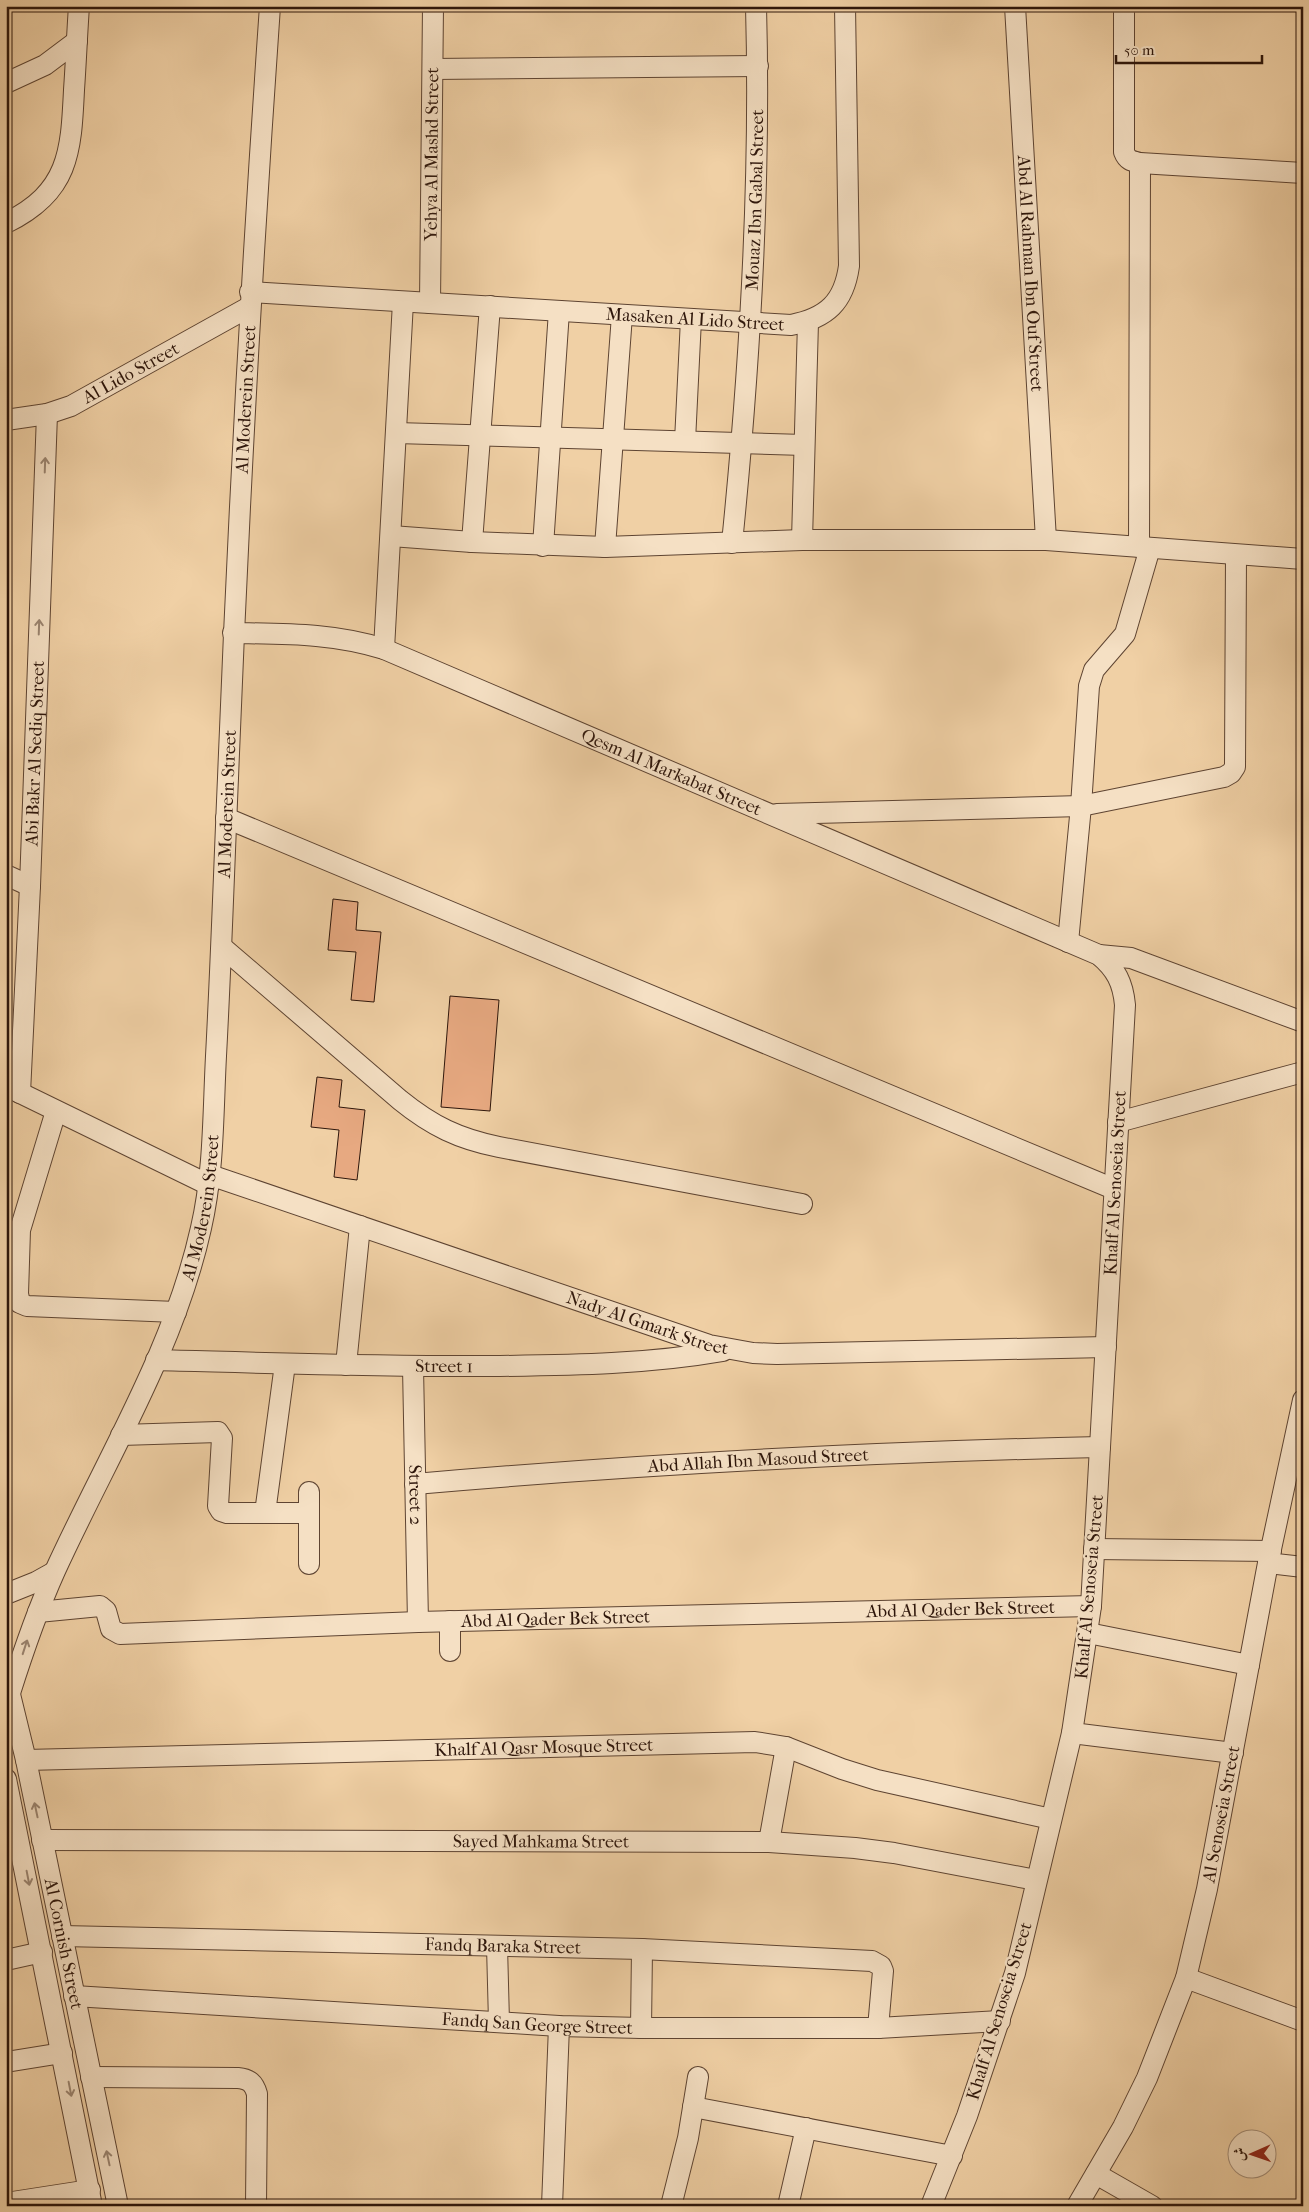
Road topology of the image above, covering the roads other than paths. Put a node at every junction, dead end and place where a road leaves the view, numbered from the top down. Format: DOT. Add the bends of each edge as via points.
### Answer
graph roads {
  1 [pos="79,6"];
  2 [pos="270,6"];
  3 [pos="433,6"];
  4 [pos="756,6"];
  5 [pos="845,6"];
  6 [pos="1015,6"];
  7 [pos="1124,6"];
  8 [pos="77,41"];
  9 [pos="758,66"];
  10 [pos="432,68"];
  11 [pos="6,82"];
  12 [pos="1140,163"];
  13 [pos="1303,173"];
  14 [pos="6,223"];
  15 [pos="249,300"];
  16 [pos="403,302"];
  17 [pos="430,303"];
  18 [pos="490,306"];
  19 [pos="559,311"];
  20 [pos="622,315"];
  21 [pos="691,319"];
  22 [pos="750,322"];
  23 [pos="808,322"];
  24 [pos="47,414"];
  25 [pos="6,420"];
  26 [pos="396,433"];
  27 [pos="480,436"];
  28 [pos="551,438"];
  29 [pos="613,440"];
  30 [pos="685,442"];
  31 [pos="742,443"];
  32 [pos="804,445"];
  33 [pos="391,536"];
  34 [pos="802,540"];
  35 [pos="1046,540"];
  36 [pos="472,542"];
  37 [pos="732,543"];
  38 [pos="543,546"];
  39 [pos="605,547"];
  40 [pos="1145,548"];
  41 [pos="1236,555"];
  42 [pos="1303,560"];
  43 [pos="233,633"];
  44 [pos="384,649"];
  45 [pos="1081,806"];
  46 [pos="770,815"];
  47 [pos="226,818"];
  48 [pos="6,875"];
  49 [pos="30,886"];
  50 [pos="1068,942"];
  51 [pos="222,947"];
  52 [pos="1098,955"];
  53 [pos="1303,1022"];
  54 [pos="1303,1072"];
  55 [pos="13,1090"];
  56 [pos="56,1111"];
  57 [pos="1118,1122"];
  58 [pos="210,1180"];
  59 [pos="1114,1189"];
  60 [pos="802,1204"];
  61 [pos="360,1226"];
  62 [pos="176,1312"];
  63 [pos="1106,1347"];
  64 [pos="730,1350"];
  65 [pos="156,1360"];
  66 [pos="285,1364"];
  67 [pos="346,1365"];
  68 [pos="413,1367"];
  69 [pos="1303,1400"];
  70 [pos="121,1434"];
  71 [pos="1100,1447"];
  72 [pos="415,1484"];
  73 [pos="309,1492"];
  74 [pos="265,1513"];
  75 [pos="309,1513"];
  76 [pos="1094,1549"];
  77 [pos="1270,1557"];
  78 [pos="309,1564"];
  79 [pos="1303,1567"];
  80 [pos="54,1572"];
  81 [pos="6,1594"];
  82 [pos="1091,1606"];
  83 [pos="38,1612"];
  84 [pos="450,1621"];
  85 [pos="418,1622"];
  86 [pos="1088,1633"];
  87 [pos="450,1651"];
  88 [pos="1249,1665"];
  89 [pos="8,1687"];
  90 [pos="1072,1732"];
  91 [pos="786,1747"];
  92 [pos="1232,1753"];
  93 [pos="26,1760"];
  94 [pos="6,1779"];
  95 [pos="1051,1818"];
  96 [pos="42,1840"];
  97 [pos="13,1841"];
  98 [pos="770,1842"];
  99 [pos="1036,1880"];
  100 [pos="62,1936"];
  101 [pos="497,1946"];
  102 [pos="642,1949"];
  103 [pos="42,1952"];
  104 [pos="6,1960"];
  105 [pos="1186,1978"];
  106 [pos="74,1996"];
  107 [pos="1000,2021"];
  108 [pos="1303,2021"];
  109 [pos="499,2022"];
  110 [pos="559,2026"];
  111 [pos="641,2028"];
  112 [pos="878,2028"];
  113 [pos="62,2053"];
  114 [pos="6,2062"];
  115 [pos="698,2076"];
  116 [pos="91,2077"];
  117 [pos="693,2107"];
  118 [pos="806,2128"];
  119 [pos="952,2156"];
  120 [pos="1096,2174"];
  121 [pos="91,2198"];
  122 [pos="6,2203"];
  123 [pos="118,2206"];
  124 [pos="256,2206"];
  125 [pos="552,2206"];
  126 [pos="671,2206"];
  127 [pos="788,2206"];
  128 [pos="932,2206"];
  129 [pos="1077,2206"];
  130 [pos="1152,2206"];
  1 -- 8 [label="street"];
  2 -- 15 [label="street, Al Moderein Street"];
  3 -- 10 [label="street, Yehya Al Mashd Street"];
  4 -- 9 [label="street, Mouaz Ibn Gabal Street"];
  5 -- 23 [label="street, Masaken Al Lido Street" via="849,266 847,280 837,300 822,315"];
  6 -- 35 [label="street, Abd Al Rahman Ibn Ouf Street"];
  7 -- 12 [label="street" via="1124,152 1131,161"];
  8 -- 11 [label="street" via="44,65"];
  8 -- 14 [label="street" via="71,140 66,162 41,201"];
  9 -- 10 [label="street"];
  9 -- 22 [label="street, Mouaz Ibn Gabal Street"];
  10 -- 17 [label="street, Yehya Al Mashd Street"];
  12 -- 13 [label="street"];
  12 -- 40 [label="street"];
  15 -- 16 [label="street, Masaken Al Lido Street"];
  15 -- 24 [label="street, Al Lido Street" via="93,395"];
  15 -- 43 [label="street, Al Moderein Street"];
  16 -- 17 [label="street, Masaken Al Lido Street"];
  16 -- 26 [label="street"];
  17 -- 18 [label="street, Masaken Al Lido Street"];
  18 -- 19 [label="street, Masaken Al Lido Street"];
  18 -- 27 [label="street"];
  19 -- 20 [label="street, Masaken Al Lido Street"];
  19 -- 28 [label="street"];
  20 -- 21 [label="street, Masaken Al Lido Street"];
  20 -- 29 [label="street"];
  21 -- 22 [label="street, Masaken Al Lido Street"];
  21 -- 30 [label="street"];
  22 -- 23 [label="street, Masaken Al Lido Street" via="791,325"];
  22 -- 31 [label="street, Mouaz Ibn Gabal Street"];
  23 -- 32 [label="street"];
  24 -- 25 [label="street, Al Lido Street"];
  49 -- 24 [label="street, Abi Bakr Al Sediq Street, one-way"];
  26 -- 27 [label="street"];
  26 -- 33 [label="street"];
  27 -- 28 [label="street"];
  27 -- 36 [label="street"];
  28 -- 29 [label="street"];
  28 -- 38 [label="street"];
  29 -- 30 [label="street"];
  29 -- 39 [label="street"];
  30 -- 31 [label="street"];
  31 -- 32 [label="street"];
  31 -- 37 [label="street, Mouaz Ibn Gabal Street"];
  32 -- 34 [label="street"];
  33 -- 36 [label="street"];
  33 -- 44 [label="street"];
  34 -- 35 [label="street"];
  34 -- 37 [label="street"];
  35 -- 40 [label="street"];
  36 -- 38 [label="street"];
  37 -- 39 [label="street"];
  38 -- 39 [label="street"];
  40 -- 41 [label="street"];
  40 -- 45 [label="street" via="1124,634 1094,670 1089,686"];
  41 -- 42 [label="street"];
  41 -- 45 [label="street" via="1235,766 1231,773 1224,778"];
  43 -- 44 [label="street, Qesm Al Markabat Street" via="311,634"];
  43 -- 47 [label="street, Al Moderein Street"];
  44 -- 46 [label="street, Qesm Al Markabat Street"];
  45 -- 46 [label="street"];
  45 -- 50 [label="street"];
  46 -- 50 [label="street, Qesm Al Markabat Street"];
  47 -- 51 [label="street, Al Moderein Street"];
  47 -- 59 [label="street"];
  48 -- 49 [label="street"];
  49 -- 55 [label="street, Abi Bakr Al Sediq Street"];
  50 -- 52 [label="street, Qesm Al Markabat Street"];
  51 -- 58 [label="street, Al Moderein Street"];
  51 -- 60 [label="street" via="400,1100 422,1118 446,1131 499,1147"];
  52 -- 53 [label="street" via="1131,958"];
  52 -- 57 [label="street, Khalf Al Senoseia Street" via="1119,977 1124,991"];
  54 -- 57 [label="street"];
  55 -- 56 [label="street, Nady Al Gmark Street"];
  56 -- 58 [label="street, Nady Al Gmark Street"];
  56 -- 62 [label="street" via="20,1230 20,1303 27,1306"];
  57 -- 59 [label="street, Khalf Al Senoseia Street"];
  58 -- 61 [label="street, Nady Al Gmark Street"];
  58 -- 62 [label="street, Al Moderein Street" via="192,1263"];
  59 -- 63 [label="street, Khalf Al Senoseia Street"];
  61 -- 64 [label="street, Nady Al Gmark Street"];
  61 -- 67 [label="street"];
  62 -- 65 [label="street, Al Moderein Street"];
  63 -- 64 [label="street, Nady Al Gmark Street" via="777,1354"];
  63 -- 71 [label="street, Khalf Al Senoseia Street"];
  64 -- 68 [label="street, Street 1" via="603,1365"];
  65 -- 66 [label="street, Street 1"];
  65 -- 70 [label="street, Al Moderein Street"];
  66 -- 67 [label="street, Street 1"];
  66 -- 74 [label="street"];
  67 -- 68 [label="street, Street 1"];
  68 -- 72 [label="street, Street 2"];
  69 -- 77 [label="street, Al Senoseia Street"];
  70 -- 74 [label="street" via="218,1432 223,1442 219,1509 227,1513"];
  70 -- 80 [label="street, Al Moderein Street"];
  71 -- 72 [label="street, Abd Allah Ibn Masoud Street" via="773,1458"];
  71 -- 76 [label="street, Khalf Al Senoseia Street"];
  72 -- 85 [label="street, Street 2"];
  73 -- 75 [label="street"];
  74 -- 75 [label="street"];
  75 -- 78 [label="street"];
  76 -- 77 [label="street"];
  76 -- 82 [label="street, Khalf Al Senoseia Street"];
  77 -- 79 [label="street"];
  77 -- 88 [label="street, Al Senoseia Street"];
  80 -- 81 [label="street"];
  80 -- 83 [label="street, Al Moderein Street"];
  82 -- 84 [label="street, Abd Al Qader Bek Street"];
  82 -- 86 [label="street, Khalf Al Senoseia Street"];
  83 -- 85 [label="street, Abd Al Qader Bek Street" via="100,1606 106,1611 111,1629 120,1634"];
  89 -- 83 [label="street, Al Moderein Street, one-way"];
  84 -- 85 [label="street, Abd Al Qader Bek Street"];
  84 -- 87 [label="street"];
  86 -- 88 [label="street"];
  86 -- 90 [label="street, Khalf Al Senoseia Street"];
  88 -- 92 [label="street, Al Senoseia Street"];
  89 -- 93 [label="street, Al Cornish Street"];
  90 -- 92 [label="street"];
  90 -- 95 [label="street, Khalf Al Senoseia Street"];
  91 -- 93 [label="street, Khalf Al Qasr Mosque Street" via="755,1742"];
  91 -- 95 [label="street, Khalf Al Qasr Mosque Street" via="842,1770 877,1780"];
  91 -- 98 [label="street"];
  92 -- 105 [label="street, Al Senoseia Street" via="1207,1889"];
  96 -- 93 [label="street, Al Cornish Street, one-way"];
  94 -- 97 [label="street, Al Cornish Street"];
  95 -- 99 [label="street, Khalf Al Senoseia Street"];
  96 -- 98 [label="street, Sayed Mahkama Street"];
  96 -- 100 [label="street, Al Cornish Street"];
  97 -- 103 [label="street, Al Cornish Street, one-way"];
  98 -- 99 [label="street, Sayed Mahkama Street" via="894,1853"];
  99 -- 107 [label="street, Khalf Al Senoseia Street" via="1015,1973"];
  100 -- 101 [label="street, Fandq Baraka Street"];
  100 -- 106 [label="street, Al Cornish Street"];
  101 -- 102 [label="street, Fandq Baraka Street"];
  101 -- 109 [label="street"];
  102 -- 111 [label="street"];
  102 -- 112 [label="street, Fandq Baraka Street" via="877,1963 883,1971"];
  103 -- 104 [label="street"];
  103 -- 113 [label="street, Al Cornish Street"];
  105 -- 108 [label="street"];
  105 -- 120 [label="street, Al Senoseia Street" via="1147,2078"];
  106 -- 109 [label="street, Fandq San George Street"];
  106 -- 116 [label="street, Al Cornish Street"];
  107 -- 112 [label="street, Fandq San George Street"];
  107 -- 119 [label="street, Khalf Al Senoseia Street"];
  109 -- 110 [label="street, Fandq San George Street"];
  110 -- 111 [label="street, Fandq San George Street"];
  110 -- 125 [label="street"];
  111 -- 112 [label="street, Fandq San George Street"];
  113 -- 114 [label="street"];
  113 -- 121 [label="street, Al Cornish Street, one-way"];
  115 -- 117 [label="street"];
  123 -- 116 [label="street, Al Cornish Street, one-way"];
  116 -- 124 [label="street" via="238,2078 251,2082 257,2094"];
  117 -- 118 [label="street"];
  117 -- 126 [label="street"];
  118 -- 119 [label="street"];
  118 -- 127 [label="street"];
  119 -- 128 [label="street, Khalf Al Senoseia Street"];
  120 -- 129 [label="street, Al Senoseia Street"];
  120 -- 130 [label="street"];
  121 -- 122 [label="street"];
}
